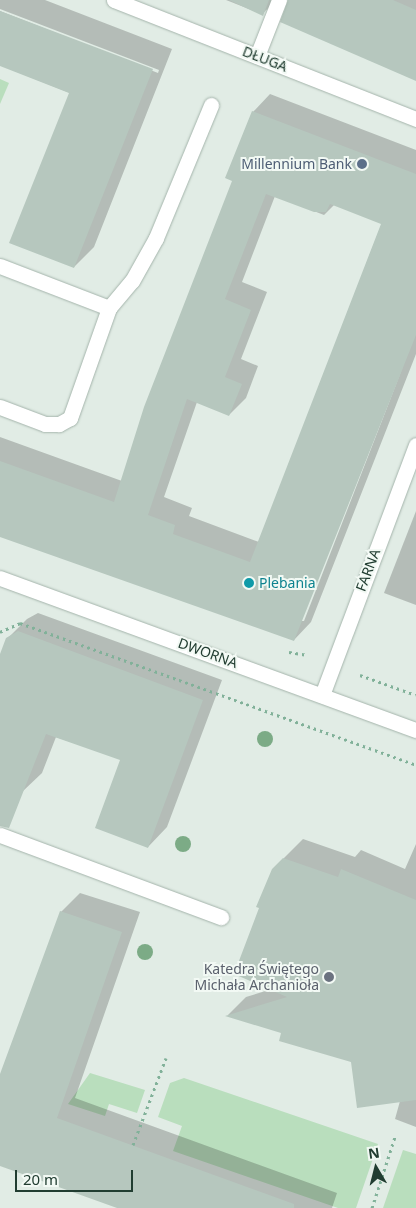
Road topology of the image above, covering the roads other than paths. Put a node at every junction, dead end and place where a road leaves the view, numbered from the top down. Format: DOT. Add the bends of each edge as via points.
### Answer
graph roads {
  1 [pos="114,0"];
  2 [pos="279,0"];
  3 [pos="257,56"];
  4 [pos="211,105"];
  5 [pos="416,119"];
  6 [pos="0,266"];
  7 [pos="109,308"];
  8 [pos="0,407"];
  9 [pos="416,445"];
  10 [pos="0,578"];
  11 [pos="322,695"];
  12 [pos="416,730"];
  13 [pos="0,835"];
  14 [pos="221,917"];
  1 -- 3 [label="street, DŁUGA"];
  2 -- 3 [label="street"];
  3 -- 5 [label="street, DŁUGA"];
  4 -- 7 [label="street" via="156,238 132,281"];
  6 -- 7 [label="street"];
  7 -- 8 [label="street" via="70,418 59,424 45,424"];
  9 -- 11 [label="street, FARNA"];
  10 -- 11 [label="street, DWORNA"];
  11 -- 12 [label="street, DWORNA"];
  13 -- 14 [label="street"];
}
